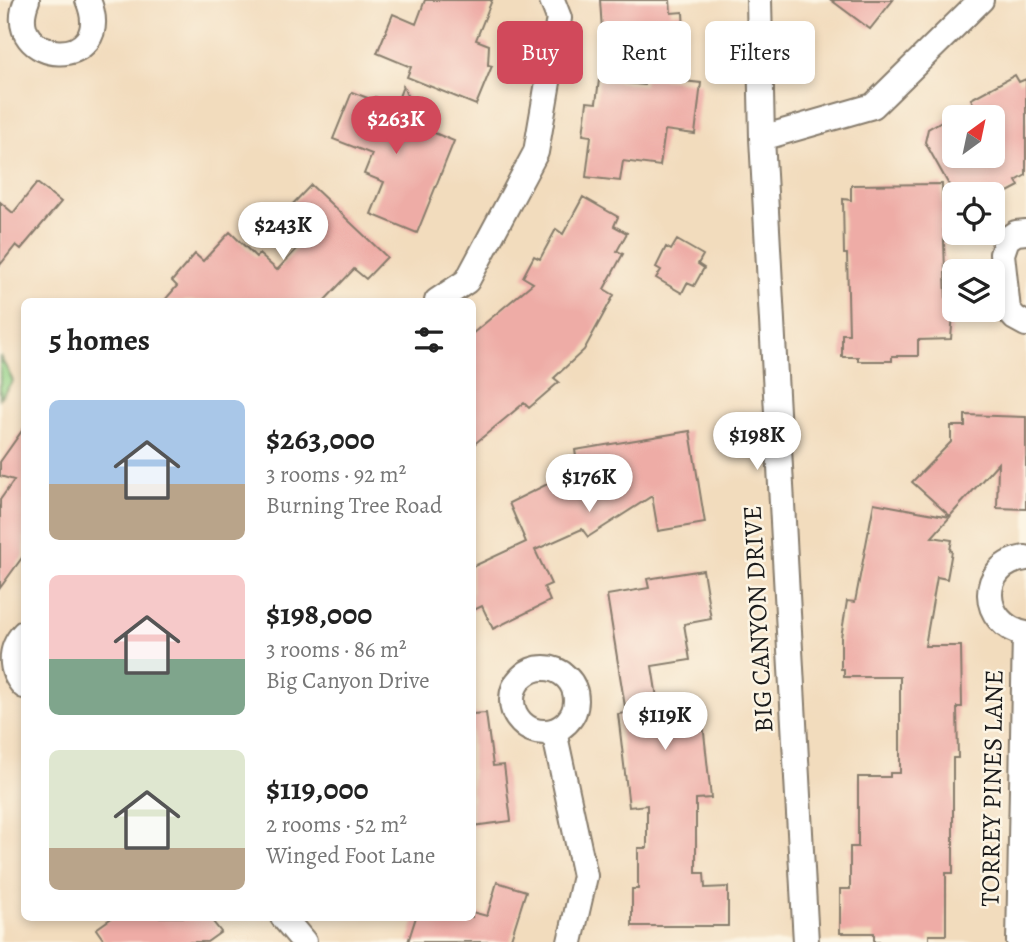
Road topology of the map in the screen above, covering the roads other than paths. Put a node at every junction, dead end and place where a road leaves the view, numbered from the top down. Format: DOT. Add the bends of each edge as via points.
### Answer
graph roads {
  1 [pos="27,0"];
  2 [pos="88,0"];
  3 [pos="552,0"];
  4 [pos="759,0"];
  5 [pos="981,0"];
  6 [pos="762,138"];
  7 [pos="1026,232"];
  8 [pos="442,298"];
  9 [pos="1026,324"];
  10 [pos="1026,558"];
  11 [pos="1025,634"];
  12 [pos="21,637"];
  13 [pos="21,682"];
  14 [pos="554,731"];
  15 [pos="286,921"];
  16 [pos="304,942"];
  17 [pos="570,942"];
  18 [pos="806,942"];
  19 [pos="1019,942"];
  1 -- 2 [label="street" via="22,23 26,36 36,47 62,54 86,41 93,28"];
  3 -- 8 [label="street" via="559,18 536,152 467,281"];
  4 -- 6 [label="street, BIG CANYON DRIVE"];
  5 -- 6 [label="street" via="873,106"];
  6 -- 18 [label="street, BIG CANYON DRIVE"];
  7 -- 9 [label="street" via="1007,239 1002,254 1008,310"];
  10 -- 11 [label="street, TORREY PINES LANE" via="1003,567 989,592 999,621"];
  11 -- 19 [label="street, TORREY PINES LANE"];
  12 -- 13 [label="street" via="12,660"];
  14 -- 17 [label="street" via="585,876"];
  15 -- 16 [label="street"];
}
